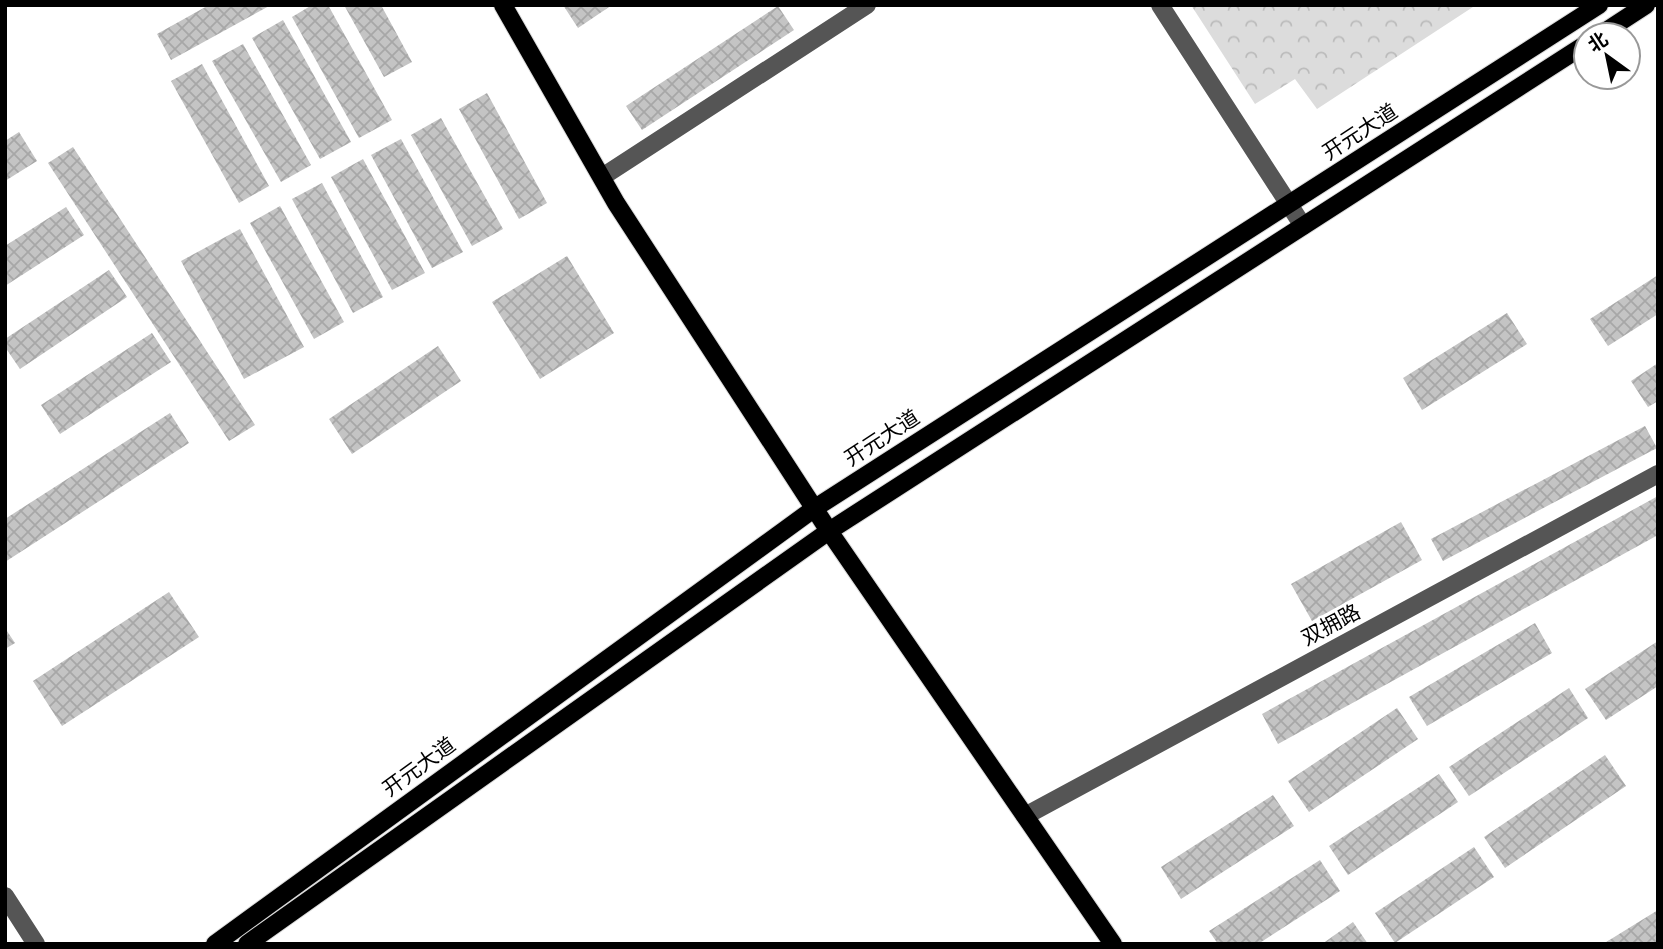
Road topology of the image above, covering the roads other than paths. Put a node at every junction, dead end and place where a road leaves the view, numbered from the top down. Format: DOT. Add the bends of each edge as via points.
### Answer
graph roads {
  1 [pos="503,5"];
  2 [pos="867,5"];
  3 [pos="1160,5"];
  4 [pos="1599,5"];
  5 [pos="1646,5"];
  6 [pos="1621,21"];
  7 [pos="1572,53"];
  8 [pos="602,177"];
  9 [pos="1289,204"];
  10 [pos="1303,226"];
  11 [pos="1658,474"];
  12 [pos="815,508"];
  13 [pos="829,531"];
  14 [pos="1025,816"];
  15 [pos="5,896"];
  16 [pos="36,944"];
  17 [pos="215,944"];
  18 [pos="247,944"];
  19 [pos="1113,944"];
  1 -- 8 [label="main road"];
  2 -- 8 [label="street"];
  3 -- 9 [label="street"];
  4 -- 9 [label="main road, 开元大道"];
  5 -- 6 [label="main road"];
  7 -- 10 [label="main road"];
  8 -- 12 [label="main road"];
  9 -- 10 [label="street"];
  9 -- 12 [label="main road, 开元大道"];
  10 -- 13 [label="main road"];
  11 -- 14 [label="street, 双拥路"];
  12 -- 13 [label="main road"];
  12 -- 17 [label="main road, 开元大道"];
  13 -- 14 [label="main road"];
  13 -- 18 [label="main road"];
  14 -- 19 [label="main road"];
  15 -- 16 [label="street"];
}
